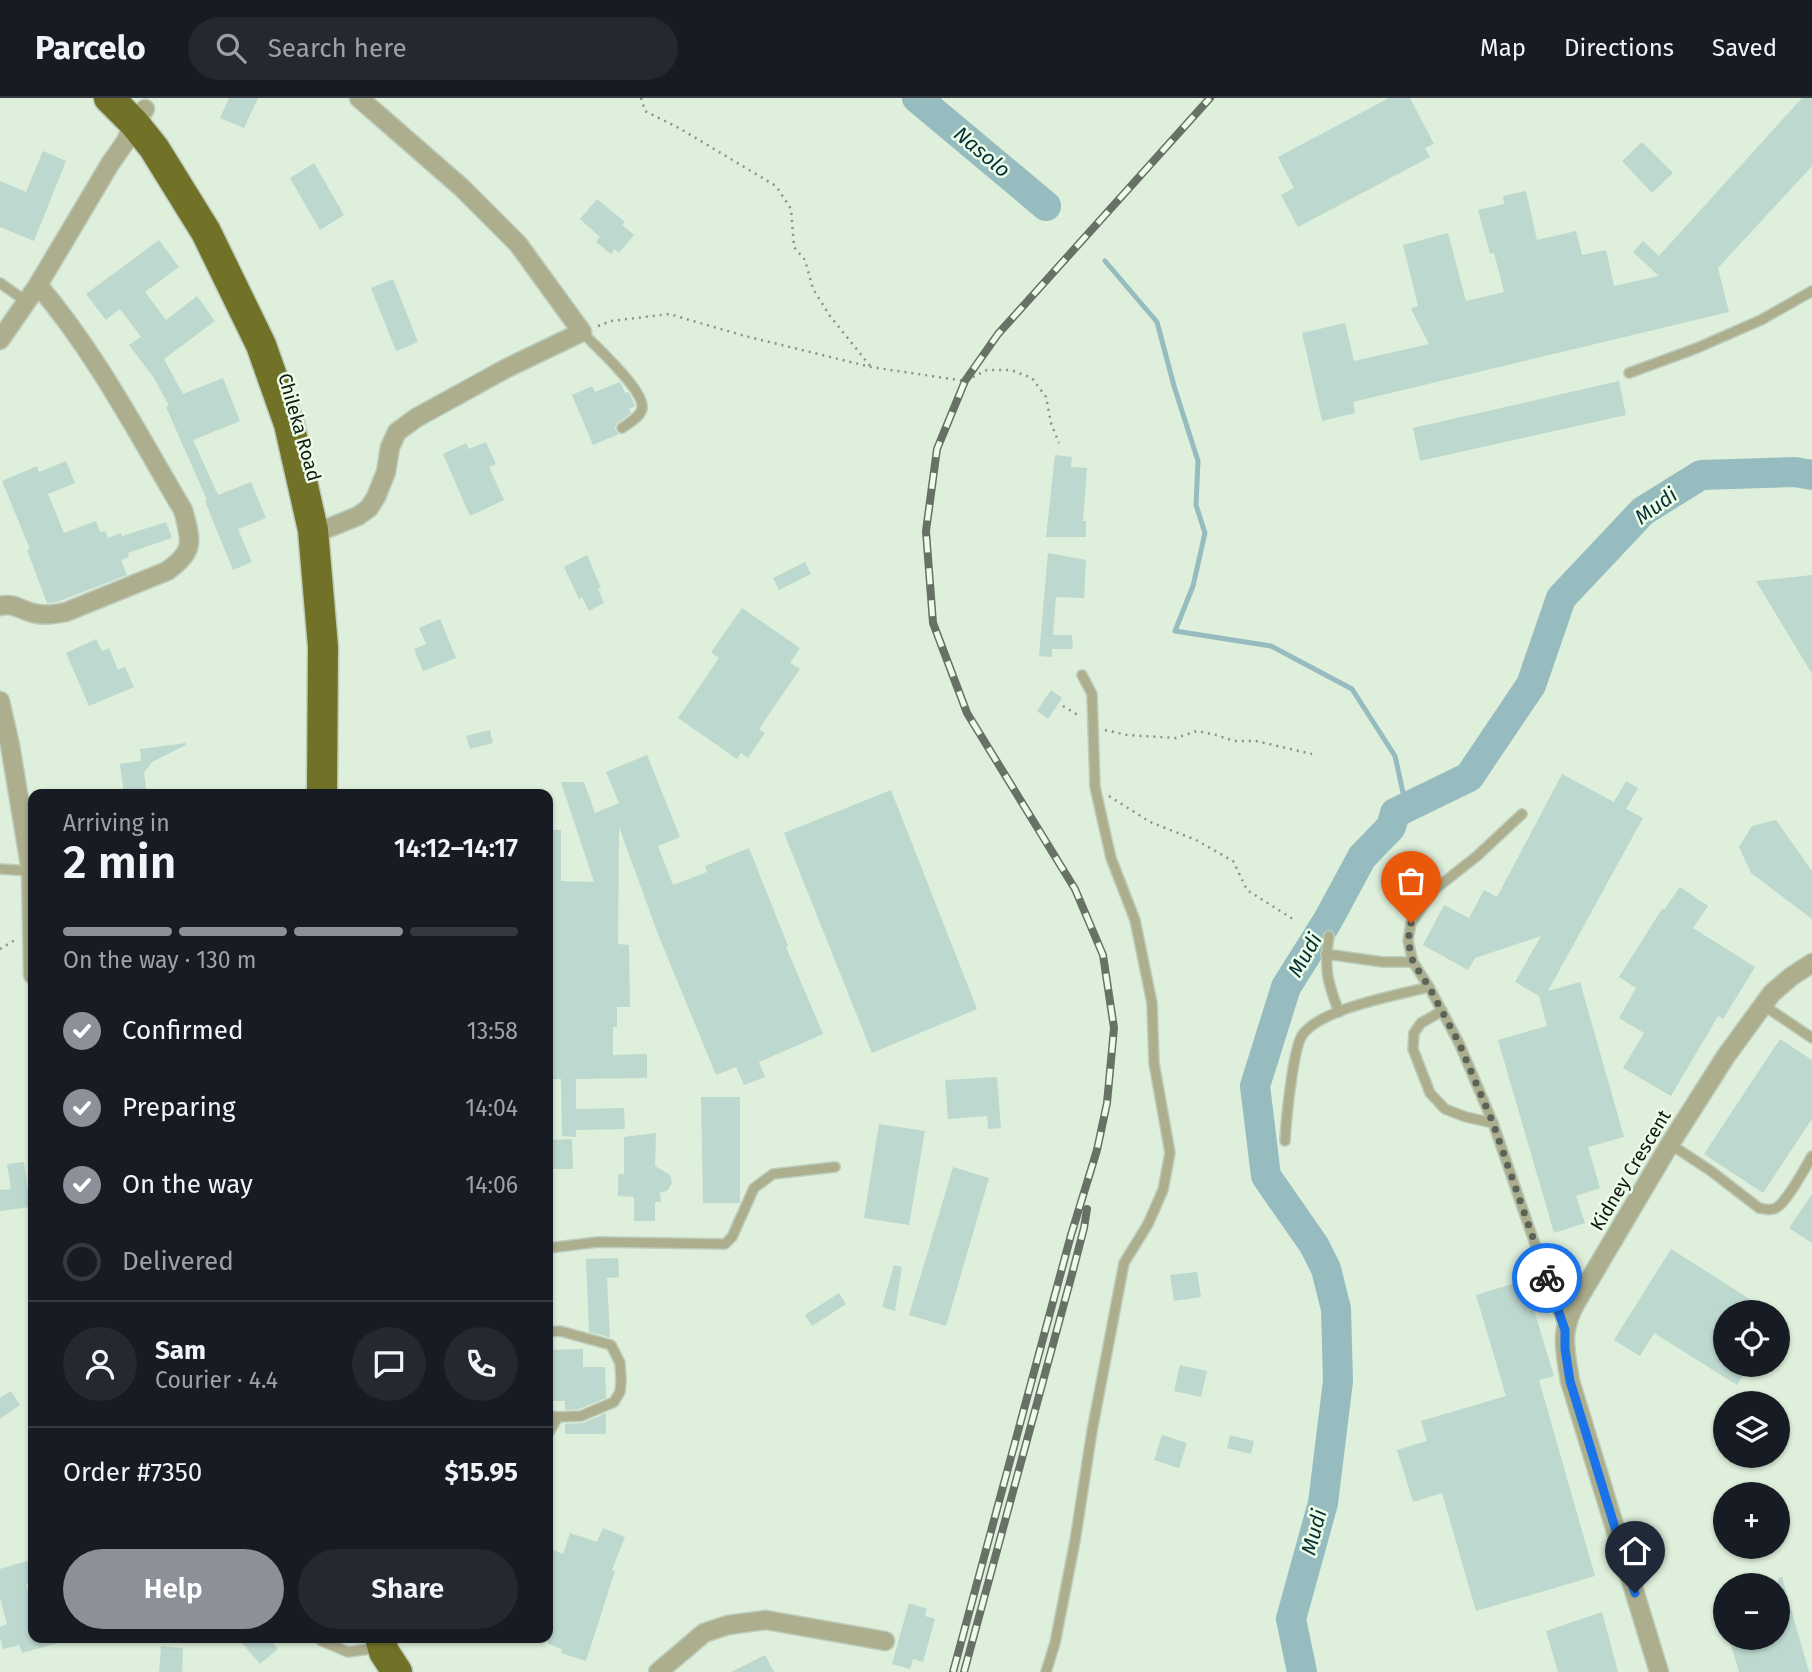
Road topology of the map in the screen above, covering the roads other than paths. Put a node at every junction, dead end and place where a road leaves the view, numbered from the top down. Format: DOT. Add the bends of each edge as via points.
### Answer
graph roads {
  1 [pos="109,98"];
  2 [pos="359,98"];
  3 [pos="138,110"];
  4 [pos="0,283"];
  5 [pos="38,285"];
  6 [pos="1812,291"];
  7 [pos="27,303"];
  8 [pos="582,332"];
  9 [pos="0,338"];
  10 [pos="1629,373"];
  11 [pos="622,428"];
  12 [pos="326,528"];
  13 [pos="0,606"];
  14 [pos="1082,675"];
  15 [pos="0,701"];
  16 [pos="322,789"];
  17 [pos="335,789"];
  18 [pos="1522,814"];
  19 [pos="28,853"];
  20 [pos="0,869"];
  21 [pos="28,871"];
  22 [pos="1329,936"];
  23 [pos="1326,954"];
  24 [pos="1413,962"];
  25 [pos="1812,963"];
  26 [pos="1429,987"];
  27 [pos="1763,1005"];
  28 [pos="1442,1011"];
  29 [pos="1339,1012"];
  30 [pos="1812,1038"];
  31 [pos="1493,1123"];
  32 [pos="1284,1141"];
  33 [pos="1670,1144"];
  34 [pos="1812,1156"];
  35 [pos="835,1167"];
  36 [pos="553,1247"];
  37 [pos="1565,1330"];
  38 [pos="553,1332"];
  39 [pos="553,1416"];
  40 [pos="558,1417"];
  41 [pos="553,1426"];
  42 [pos="885,1640"];
  43 [pos="327,1643"];
  44 [pos="380,1653"];
  45 [pos="659,1672"];
  46 [pos="1046,1672"];
  47 [pos="1659,1672"];
  1 -- 3 [label="highway"];
  2 -- 8 [label="street" via="461,187 517,244"];
  3 -- 5 [label="street" via="126,141"];
  3 -- 12 [label="highway, Chileka Road" via="185,166 261,308 313,461"];
  3 -- 16 [label="highway" via="154,148 206,232 261,345 289,425 313,530 323,647"];
  4 -- 7 [label="lane"];
  5 -- 7 [label="street"];
  5 -- 13 [label="street" via="90,353 183,510 190,536 188,551 167,571 66,612 49,615"];
  6 -- 10 [label="lane" via="1761,320"];
  7 -- 9 [label="street"];
  8 -- 11 [label="lane" via="641,399 638,416"];
  8 -- 12 [label="street" via="507,368 397,432 386,472 369,508"];
  12 -- 17 [label="highway, Chileka Road" via="336,655"];
  14 -- 46 [label="lane" via="1092,694 1095,787 1111,858 1135,920 1152,1003 1154,1063 1170,1153 1163,1190 1124,1263 1075,1541"];
  15 -- 19 [label="street"];
  18 -- 24 [label="lane" via="1434,890 1411,923 1408,941"];
  20 -- 21 [label="lane"];
  22 -- 23 [label="lane"];
  23 -- 24 [label="lane"];
  23 -- 29 [label="lane" via="1328,982"];
  24 -- 26 [label="lane"];
  25 -- 27 [label="street, Kidney Crescent" via="1791,976"];
  26 -- 28 [label="lane"];
  26 -- 29 [label="lane"];
  27 -- 30 [label="lane"];
  27 -- 33 [label="street, Kidney Crescent"];
  28 -- 31 [label="lane"];
  28 -- 31 [label="lane" via="1421,1023 1414,1033 1413,1049 1430,1093 1445,1109"];
  29 -- 32 [label="lane" via="1302,1035"];
  31 -- 37 [label="lane"];
  33 -- 34 [label="lane" via="1751,1203 1768,1210 1784,1201"];
  33 -- 37 [label="street, Kidney Crescent" via="1568,1315"];
  35 -- 36 [label="lane" via="773,1174 754,1188 725,1244 598,1242"];
  37 -- 47 [label="street, Kidney Crescent" via="1570,1381"];
  38 -- 40 [label="lane" via="611,1345 620,1363 620,1392 614,1402 581,1416"];
  39 -- 40 [label="lane"];
  40 -- 41 [label="lane"];
  42 -- 45 [label="street" via="766,1619 704,1633"];
  43 -- 44 [label="lane" via="348,1652"];
}
